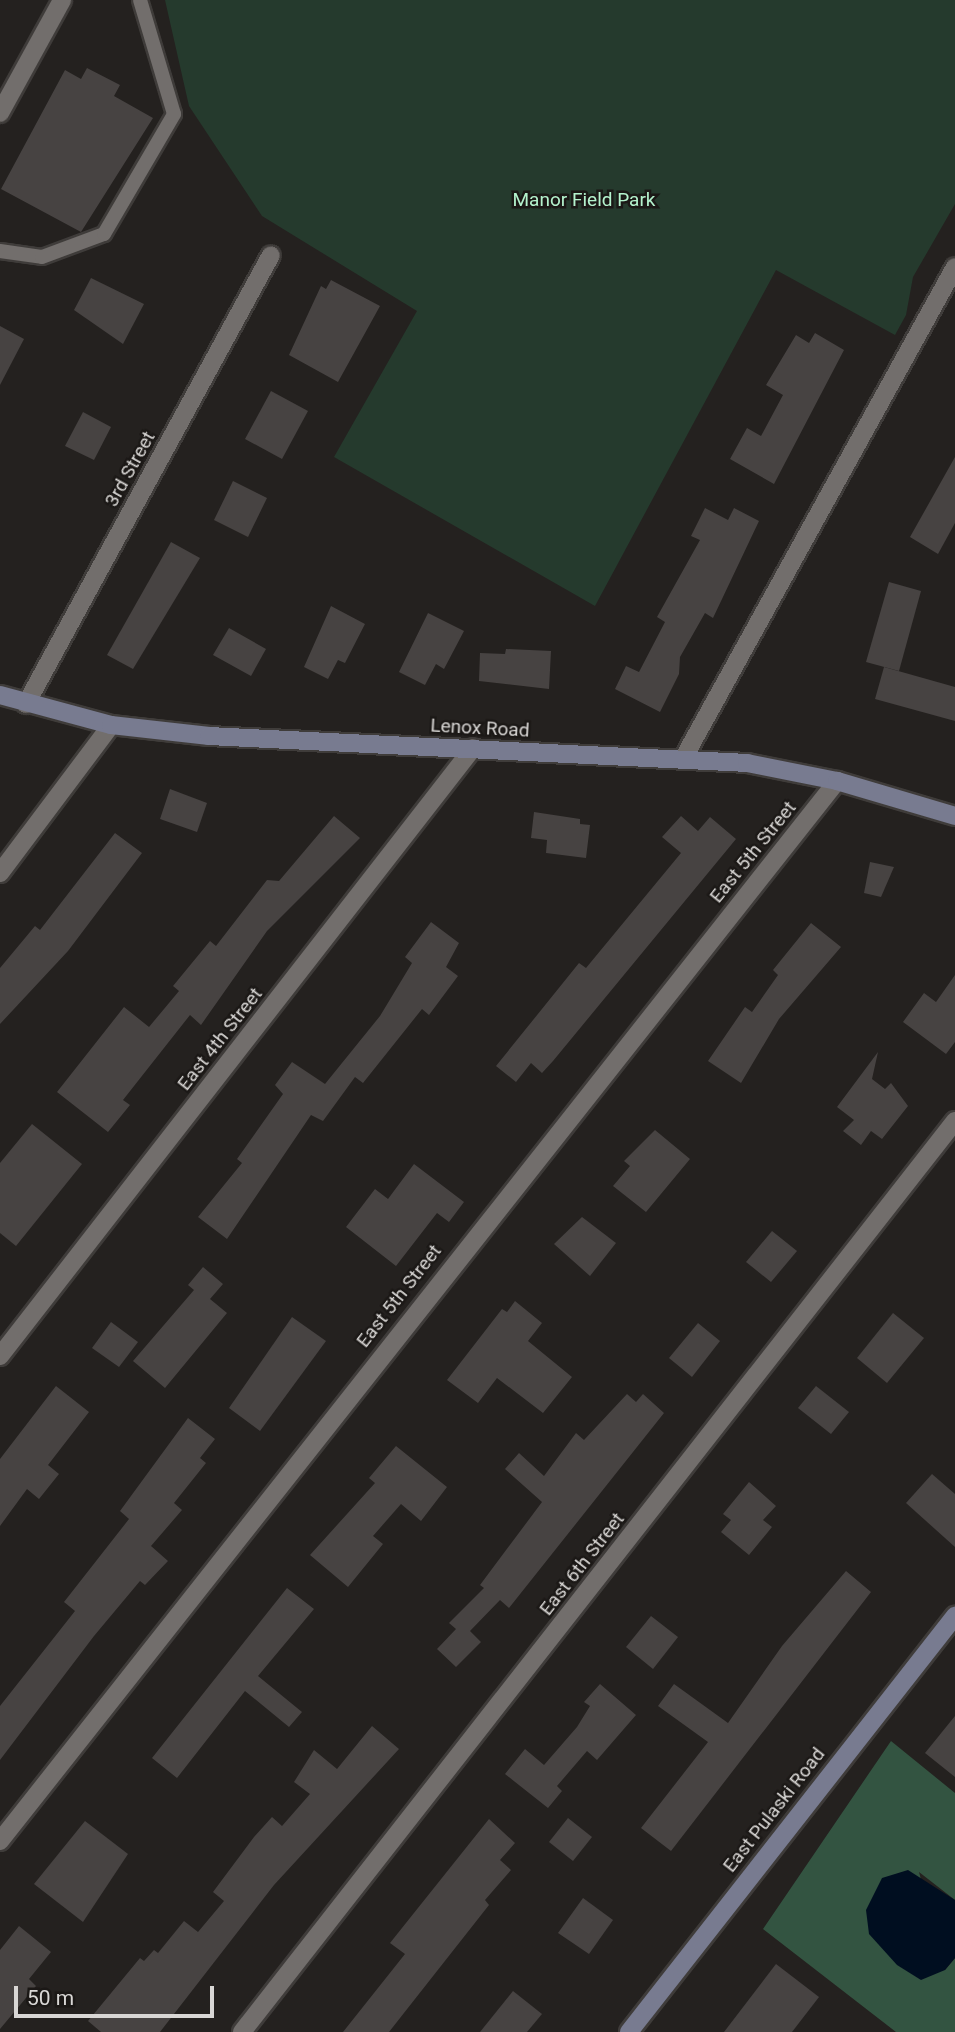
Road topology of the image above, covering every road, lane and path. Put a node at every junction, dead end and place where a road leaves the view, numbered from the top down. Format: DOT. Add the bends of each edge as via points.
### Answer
graph roads {
  1 [pos="62,0"];
  2 [pos="140,0"];
  3 [pos="0,113"];
  4 [pos="0,251"];
  5 [pos="271,255"];
  6 [pos="955,267"];
  7 [pos="0,695"];
  8 [pos="26,704"];
  9 [pos="111,725"];
  10 [pos="473,748"];
  11 [pos="682,759"];
  12 [pos="837,782"];
  13 [pos="955,816"];
  14 [pos="0,873"];
  15 [pos="955,1121"];
  16 [pos="0,1356"];
  17 [pos="955,1616"];
  18 [pos="0,1841"];
  19 [pos="242,2032"];
  20 [pos="629,2032"];
  1 -- 3 [label="street"];
  2 -- 4 [label="lane" via="174,114 104,234 42,257"];
  5 -- 8 [label="street, 3rd Street"];
  6 -- 11 [label="street"];
  7 -- 8 [label="street, Lenox Road"];
  8 -- 9 [label="street, Lenox Road"];
  9 -- 10 [label="street, Lenox Road" via="209,736"];
  9 -- 14 [label="street"];
  10 -- 11 [label="street, Lenox Road"];
  10 -- 16 [label="street, East 4th Street"];
  11 -- 12 [label="street, Lenox Road" via="747,763"];
  12 -- 13 [label="street, Lenox Road"];
  12 -- 18 [label="street, East 5th Street" via="430,1290"];
  15 -- 19 [label="street, East 6th Street"];
  17 -- 20 [label="street, East Pulaski Road"];
}
